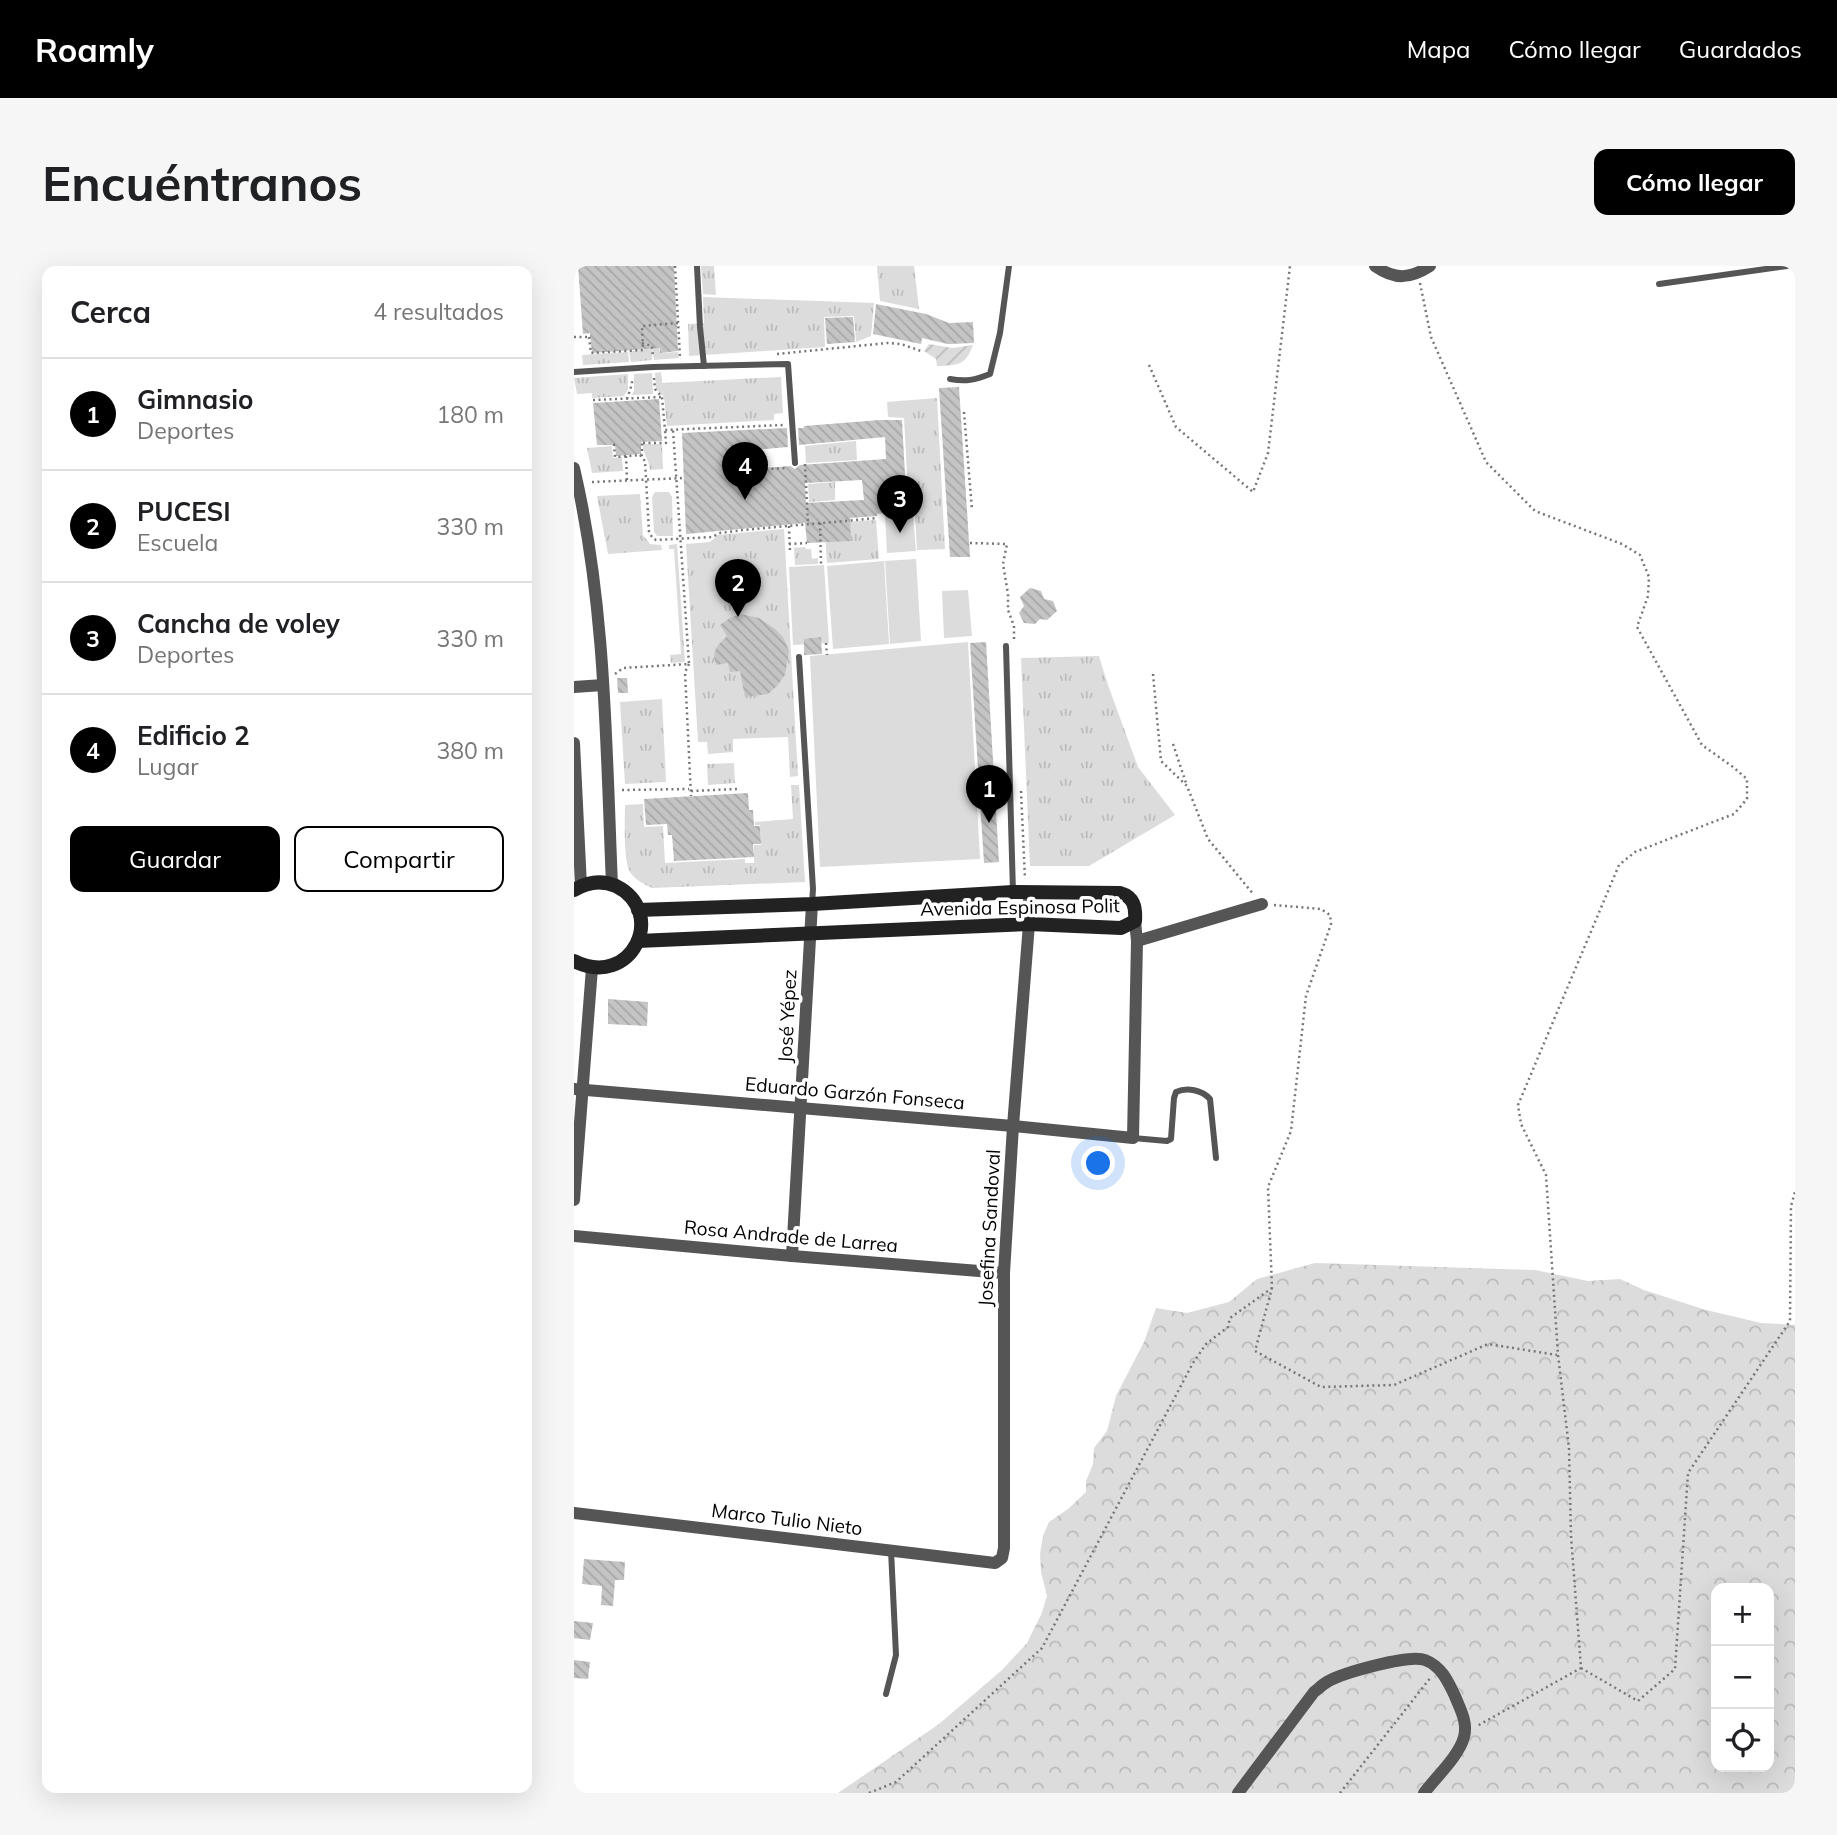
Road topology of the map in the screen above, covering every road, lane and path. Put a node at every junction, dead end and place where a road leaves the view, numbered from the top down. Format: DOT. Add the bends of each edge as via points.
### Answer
graph roads {
  1 [pos="675,266"];
  2 [pos="697,266"];
  3 [pos="1009,266"];
  4 [pos="1290,266"];
  5 [pos="1375,266"];
  6 [pos="1430,266"];
  7 [pos="1787,266"];
  8 [pos="1419,274"];
  9 [pos="1659,284"];
  10 [pos="678,323"];
  11 [pos="574,337"];
  12 [pos="643,343"];
  13 [pos="681,360"];
  14 [pos="1149,365"];
  15 [pos="704,366"];
  16 [pos="653,367"];
  17 [pos="574,372"];
  18 [pos="631,373"];
  19 [pos="950,379"];
  20 [pos="662,397"];
  21 [pos="627,399"];
  22 [pos="593,400"];
  23 [pos="964,412"];
  24 [pos="775,425"];
  25 [pos="664,430"];
  26 [pos="673,430"];
  27 [pos="615,445"];
  28 [pos="640,455"];
  29 [pos="626,456"];
  30 [pos="793,466"];
  31 [pos="574,468"];
  32 [pos="766,469"];
  33 [pos="684,478"];
  34 [pos="676,479"];
  35 [pos="646,480"];
  36 [pos="627,481"];
  37 [pos="592,482"];
  38 [pos="576,485"];
  39 [pos="972,510"];
  40 [pos="877,518"];
  41 [pos="820,523"];
  42 [pos="789,526"];
  43 [pos="680,538"];
  44 [pos="807,543"];
  45 [pos="789,544"];
  46 [pos="790,552"];
  47 [pos="821,565"];
  48 [pos="826,643"];
  49 [pos="1006,646"];
  50 [pos="827,655"];
  51 [pos="799,657"];
  52 [pos="689,664"];
  53 [pos="615,674"];
  54 [pos="1153,674"];
  55 [pos="603,685"];
  56 [pos="574,687"];
  57 [pos="574,743"];
  58 [pos="1172,744"];
  59 [pos="1187,786"];
  60 [pos="737,789"];
  61 [pos="622,790"];
  62 [pos="690,790"];
  63 [pos="691,796"];
  64 [pos="612,884"];
  65 [pos="578,888"];
  66 [pos="1013,892"];
  67 [pos="1029,892"];
  68 [pos="812,904"];
  69 [pos="1262,904"];
  70 [pos="638,910"];
  71 [pos="1135,921"];
  72 [pos="1029,924"];
  73 [pos="811,932"];
  74 [pos="638,941"];
  75 [pos="1137,941"];
  76 [pos="574,961"];
  77 [pos="592,968"];
  78 [pos="579,1090"];
  79 [pos="801,1108"];
  80 [pos="1013,1126"];
  81 [pos="1133,1138"];
  82 [pos="1216,1158"];
  83 [pos="1795,1192"];
  84 [pos="574,1200"];
  85 [pos="574,1236"];
  86 [pos="792,1256"];
  87 [pos="1004,1273"];
  88 [pos="1272,1288"];
  89 [pos="1558,1355"];
  90 [pos="574,1513"];
  91 [pos="891,1550"];
  92 [pos="995,1563"];
  93 [pos="1438,1668"];
  94 [pos="1581,1668"];
  95 [pos="886,1694"];
  96 [pos="1465,1733"];
  97 [pos="869,1793"];
  98 [pos="1238,1793"];
  99 [pos="1340,1793"];
  100 [pos="1424,1793"];
  1 -- 10 [label="path"];
  2 -- 15 [label="lane"];
  3 -- 19 [label="lane" via="990,374 966,382"];
  4 -- 14 [label="path" via="1268,453 1253,492 1176,427"];
  5 -- 8 [label="street" via="1387,274"];
  6 -- 8 [label="street"];
  7 -- 9 [label="lane"];
  8 -- 89 [label="path" via="1431,337 1486,462 1535,510 1640,555 1649,578 1637,627 1702,745 1747,779 1747,799 1734,814 1635,852 1619,865 1518,1105 1521,1124 1546,1175"];
  10 -- 12 [label="path" via="642,326"];
  10 -- 13 [label="path"];
  11 -- 12 [label="path" via="590,337 591,354 643,350"];
  12 -- 16 [label="path" via="652,346"];
  15 -- 16 [label="lane"];
  15 -- 30 [label="lane" via="788,364"];
  16 -- 17 [label="lane"];
  16 -- 20 [label="path" via="655,389"];
  18 -- 21 [label="path"];
  20 -- 21 [label="path"];
  20 -- 25 [label="path"];
  21 -- 22 [label="path"];
  23 -- 39 [label="path"];
  24 -- 26 [label="path"];
  25 -- 26 [label="path"];
  25 -- 28 [label="path" via="666,443 641,443"];
  26 -- 34 [label="path"];
  27 -- 29 [label="path" via="615,457"];
  28 -- 29 [label="path"];
  28 -- 35 [label="path"];
  29 -- 36 [label="path"];
  30 -- 32 [label="path"];
  31 -- 38 [label="street"];
  33 -- 34 [label="path"];
  34 -- 35 [label="path"];
  34 -- 43 [label="path"];
  35 -- 36 [label="path"];
  35 -- 43 [label="path" via="649,532 656,540"];
  36 -- 37 [label="path"];
  38 -- 55 [label="street" via="592,568"];
  40 -- 41 [label="path"];
  41 -- 42 [label="path"];
  41 -- 47 [label="path"];
  42 -- 43 [label="path"];
  42 -- 45 [label="path"];
  43 -- 52 [label="path"];
  44 -- 45 [label="path"];
  45 -- 46 [label="path"];
  48 -- 50 [label="path"];
  49 -- 66 [label="lane"];
  51 -- 68 [label="lane"];
  52 -- 53 [label="path" via="622,668"];
  52 -- 62 [label="path" via="685,672"];
  54 -- 59 [label="path" via="1161,761"];
  55 -- 56 [label="street"];
  55 -- 64 [label="street"];
  57 -- 65 [label="street"];
  58 -- 59 [label="path"];
  59 -- 69 [label="path" via="1208,839"];
  60 -- 62 [label="path"];
  61 -- 62 [label="path"];
  62 -- 63 [label="path"];
  64 -- 65 [label="street"];
  64 -- 70 [label="street" via="632,899"];
  66 -- 67 [label="street, Avenida Espinosa Polit"];
  66 -- 68 [label="street, Avenida Espinosa Polit"];
  67 -- 71 [label="street, Avenida Espinosa Polit" via="1120,893 1133,901"];
  67 -- 72 [label="street, Josefina Sandoval"];
  68 -- 70 [label="street, Avenida Espinosa Polit"];
  68 -- 73 [label="street, José Yépez"];
  69 -- 75 [label="street"];
  69 -- 88 [label="path" via="1321,909 1331,924 1306,996 1291,1131 1268,1187"];
  70 -- 74 [label="street"];
  71 -- 72 [label="street, Avenida Espinosa Polit" via="1121,928"];
  71 -- 75 [label="street"];
  72 -- 73 [label="street, Avenida Espinosa Polit"];
  72 -- 80 [label="street, Josefina Sandoval"];
  73 -- 74 [label="street, Avenida Espinosa Polit"];
  73 -- 79 [label="street, José Yépez"];
  74 -- 77 [label="street" via="622,961"];
  75 -- 81 [label="street"];
  76 -- 77 [label="street"];
  77 -- 78 [label="street"];
  78 -- 79 [label="street, Eduardo Garzón Fonseca"];
  78 -- 84 [label="street"];
  79 -- 80 [label="street, Eduardo Garzón Fonseca"];
  79 -- 86 [label="street, José Yépez"];
  80 -- 81 [label="street, Eduardo Garzón Fonseca"];
  80 -- 87 [label="street, Josefina Sandoval"];
  81 -- 82 [label="lane" via="1171,1139 1176,1092 1193,1090 1210,1099"];
  83 -- 94 [label="path" via="1790,1321 1688,1473 1675,1669 1638,1701"];
  85 -- 86 [label="street, Rosa Andrade de Larrea"];
  86 -- 87 [label="street, Rosa Andrade de Larrea"];
  87 -- 92 [label="street, Josefina Sandoval" via="1004,1548"];
  88 -- 89 [label="path" via="1255,1351 1321,1387 1394,1385 1488,1344"];
  88 -- 97 [label="path" via="1230,1318 1193,1363 1042,1648 896,1782"];
  89 -- 94 [label="path" via="1569,1448"];
  90 -- 91 [label="street, Marco Tulio Nieto"];
  91 -- 92 [label="street, Marco Tulio Nieto"];
  91 -- 95 [label="lane" via="896,1655"];
  93 -- 96 [label="street" via="1464,1717"];
  93 -- 98 [label="street" via="1423,1659 1404,1659 1325,1683"];
  93 -- 99 [label="path"];
  94 -- 96 [label="path"];
  96 -- 100 [label="street" via="1461,1746"];
}
